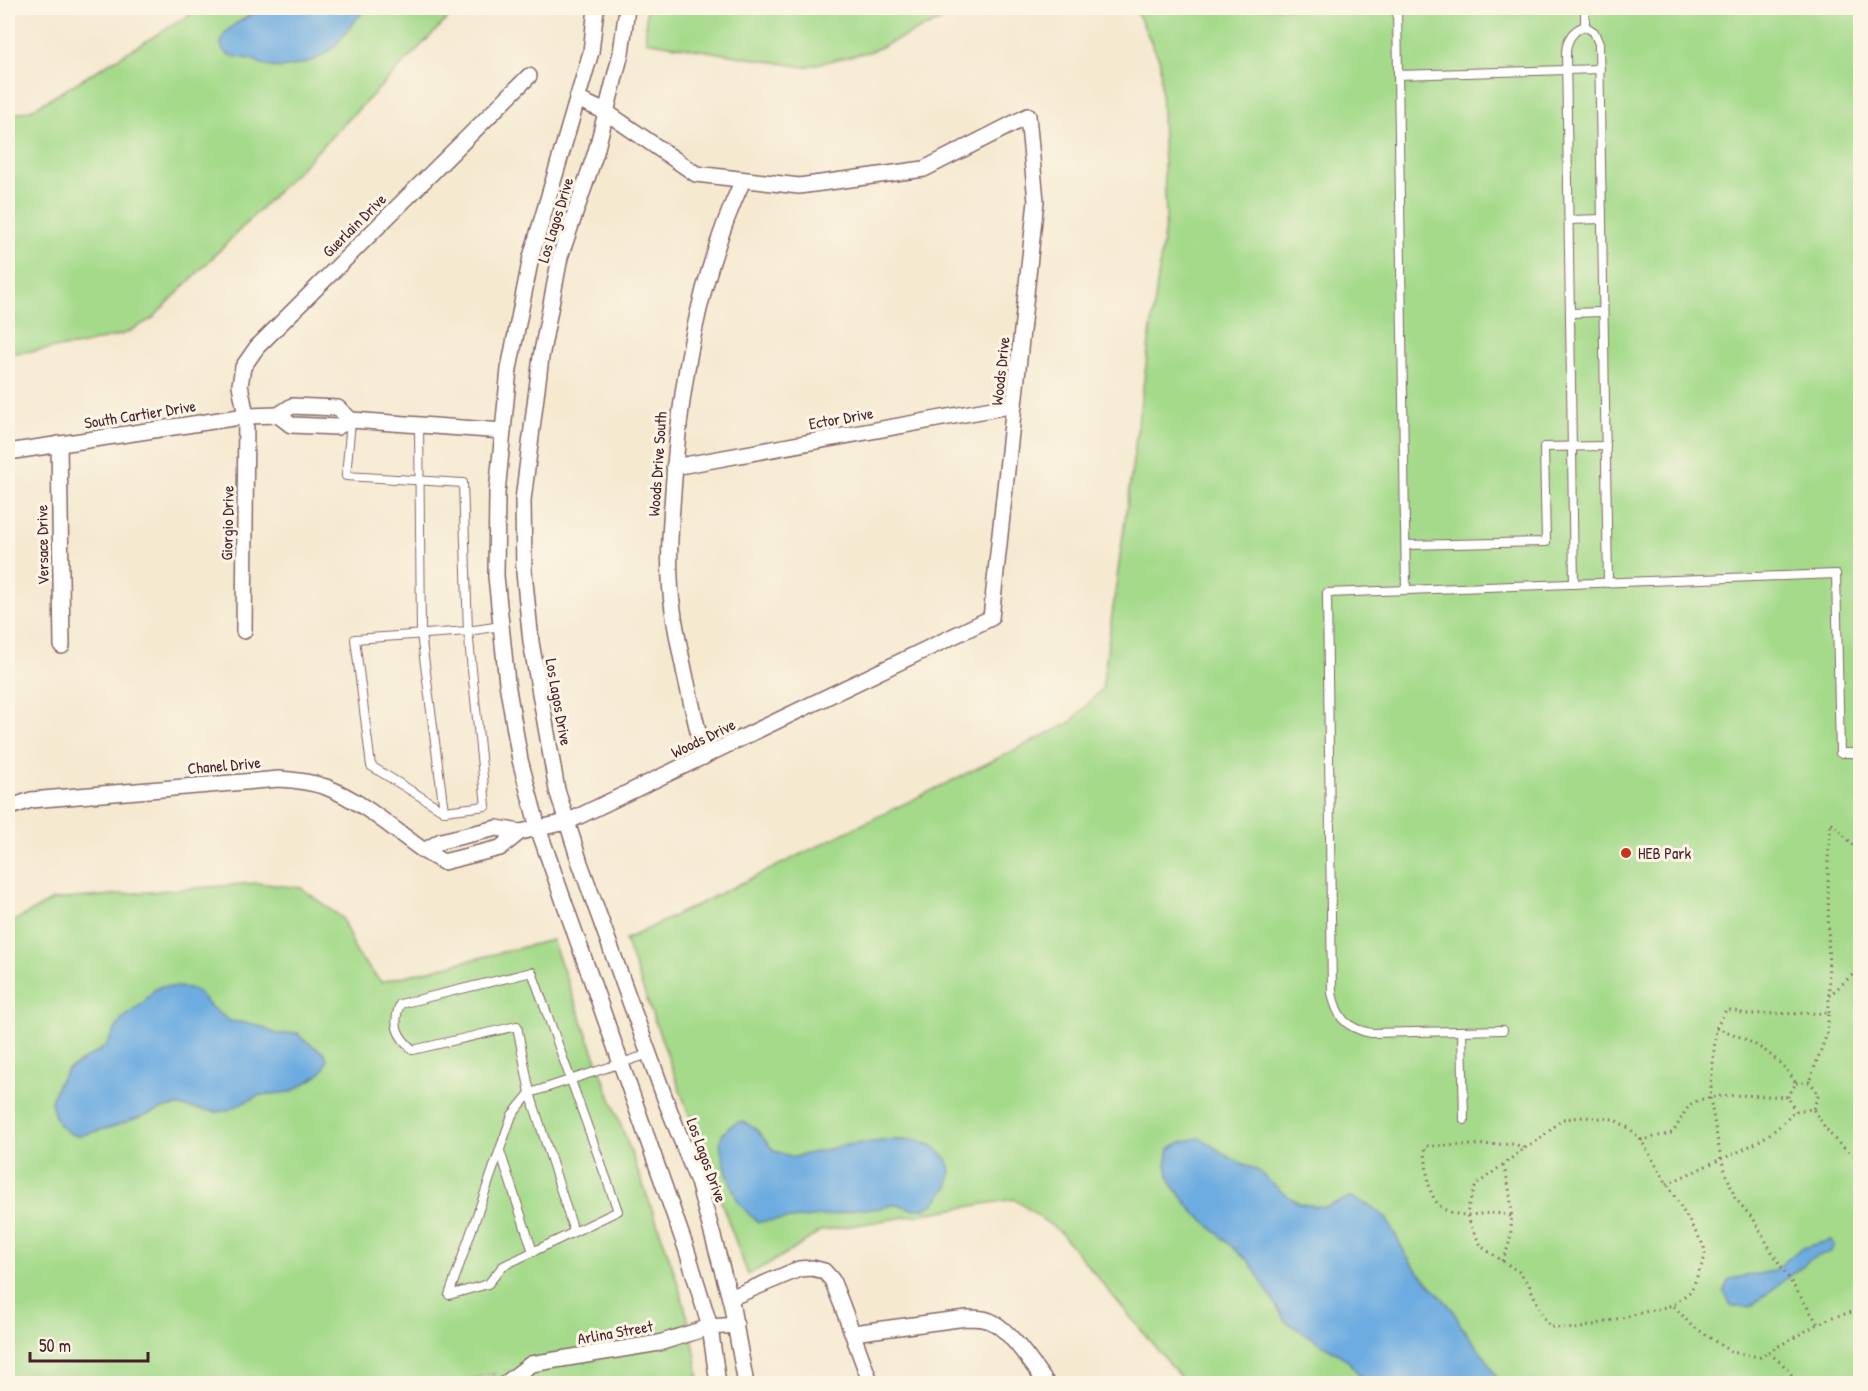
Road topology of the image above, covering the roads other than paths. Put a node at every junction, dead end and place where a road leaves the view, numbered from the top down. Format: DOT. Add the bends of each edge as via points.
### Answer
graph roads {
  1 [pos="596,8"];
  2 [pos="627,8"];
  3 [pos="1396,8"];
  4 [pos="1585,8"];
  5 [pos="1585,26"];
  6 [pos="1600,69"];
  7 [pos="1567,70"];
  8 [pos="1398,75"];
  9 [pos="529,76"];
  10 [pos="577,99"];
  11 [pos="606,112"];
  12 [pos="744,180"];
  13 [pos="1602,219"];
  14 [pos="1569,220"];
  15 [pos="1603,312"];
  16 [pos="1570,313"];
  17 [pos="1014,405"];
  18 [pos="314,407"];
  19 [pos="278,415"];
  20 [pos="246,416"];
  21 [pos="351,420"];
  22 [pos="419,425"];
  23 [pos="314,426"];
  24 [pos="503,431"];
  25 [pos="59,444"];
  26 [pos="1572,446"];
  27 [pos="1606,446"];
  28 [pos="8,452"];
  29 [pos="674,467"];
  30 [pos="420,480"];
  31 [pos="1406,545"];
  32 [pos="1608,583"];
  33 [pos="1574,584"];
  34 [pos="1406,590"];
  35 [pos="501,626"];
  36 [pos="244,631"];
  37 [pos="468,631"];
  38 [pos="421,634"];
  39 [pos="62,646"];
  40 [pos="1860,753"];
  41 [pos="704,757"];
  42 [pos="8,808"];
  43 [pos="444,811"];
  44 [pos="567,822"];
  45 [pos="538,828"];
  46 [pos="520,832"];
  47 [pos="424,851"];
  48 [pos="1503,1030"];
  49 [pos="1462,1031"];
  50 [pos="649,1054"];
  51 [pos="620,1064"];
  52 [pos="571,1080"];
  53 [pos="530,1093"];
  54 [pos="1464,1120"];
  55 [pos="500,1151"];
  56 [pos="574,1232"];
  57 [pos="532,1252"];
  58 [pos="730,1298"];
  59 [pos="736,1324"];
  60 [pos="710,1327"];
  61 [pos="852,1333"];
  62 [pos="505,1383"];
  63 [pos="718,1383"];
  64 [pos="746,1383"];
  65 [pos="871,1383"];
  66 [pos="1047,1383"];
  1 -- 10 [label="street, Los Lagos Drive" via="591,52"];
  2 -- 11 [label="street, Los Lagos Drive" via="621,53"];
  3 -- 8 [label="lane"];
  4 -- 5 [label="lane"];
  5 -- 6 [label="lane" via="1598,38"];
  5 -- 7 [label="lane" via="1575,31 1567,43"];
  6 -- 7 [label="lane"];
  6 -- 13 [label="lane"];
  7 -- 8 [label="lane"];
  7 -- 14 [label="lane"];
  8 -- 31 [label="lane"];
  9 -- 20 [label="street, Guerlain Drive" via="257,347 243,367 240,385"];
  10 -- 11 [label="street, Woods Drive"];
  10 -- 24 [label="street, Los Lagos Drive" via="531,257 509,369"];
  11 -- 12 [label="street, Woods Drive" via="696,174"];
  11 -- 44 [label="street, Los Lagos Drive" via="560,257 540,368 523,500 524,572 531,642 557,790"];
  12 -- 17 [label="street, Woods Drive" via="799,186 924,169 1028,116 1036,201"];
  12 -- 29 [label="street, Woods Drive South" via="726,218 698,308 680,406"];
  13 -- 14 [label="lane"];
  13 -- 15 [label="lane"];
  14 -- 16 [label="lane"];
  15 -- 16 [label="lane"];
  15 -- 27 [label="lane"];
  16 -- 26 [label="lane"];
  17 -- 29 [label="street, Ector Drive"];
  17 -- 41 [label="street, Woods Drive" via="991,618"];
  18 -- 19 [label="street, South Cartier Drive" via="292,406"];
  18 -- 21 [label="street, South Cartier Drive" via="338,408"];
  18 -- 23 [label="street"];
  19 -- 20 [label="street, South Cartier Drive"];
  19 -- 23 [label="street, South Cartier Drive" via="291,425"];
  20 -- 25 [label="street, South Cartier Drive"];
  20 -- 36 [label="street, Giorgio Drive"];
  21 -- 22 [label="street, South Cartier Drive"];
  21 -- 23 [label="street, South Cartier Drive" via="337,427"];
  21 -- 30 [label="lane" via="346,476"];
  22 -- 24 [label="street, South Cartier Drive"];
  22 -- 30 [label="lane"];
  24 -- 35 [label="street, Los Lagos Drive" via="497,493 496,576"];
  25 -- 28 [label="street, South Cartier Drive"];
  25 -- 39 [label="street, Versace Drive"];
  26 -- 27 [label="lane"];
  26 -- 31 [label="lane" via="1544,447 1546,542"];
  26 -- 33 [label="lane"];
  27 -- 32 [label="lane"];
  29 -- 41 [label="street, Woods Drive South" via="669,550 672,609"];
  30 -- 37 [label="lane" via="463,483"];
  30 -- 38 [label="lane"];
  31 -- 34 [label="lane"];
  32 -- 33 [label="lane"];
  32 -- 40 [label="lane" via="1836,574 1839,753"];
  33 -- 34 [label="lane"];
  34 -- 49 [label="lane" via="1327,593 1332,993 1343,1020 1360,1031"];
  35 -- 37 [label="lane"];
  35 -- 45 [label="street, Los Lagos Drive" via="520,760"];
  37 -- 38 [label="lane"];
  37 -- 43 [label="lane" via="486,806"];
  38 -- 43 [label="lane"];
  38 -- 43 [label="lane" via="355,639 371,766"];
  41 -- 44 [label="street, Woods Drive"];
  42 -- 47 [label="street, Chanel Drive" via="31,800 288,779 340,793"];
  44 -- 45 [label="street, Woods Drive"];
  44 -- 50 [label="street, Los Lagos Drive"];
  45 -- 46 [label="street, Woods Drive"];
  45 -- 51 [label="street, Los Lagos Drive"];
  46 -- 47 [label="street" via="496,828 441,841"];
  46 -- 47 [label="street, Chanel Drive" via="500,848 444,862"];
  48 -- 49 [label="lane"];
  49 -- 54 [label="lane"];
  50 -- 51 [label="lane"];
  50 -- 58 [label="street, Los Lagos Drive" via="698,1182"];
  51 -- 52 [label="lane"];
  51 -- 60 [label="street, Los Lagos Drive"];
  52 -- 53 [label="lane"];
  52 -- 53 [label="lane" via="532,972 400,1004 395,1017 400,1038 413,1050 517,1026"];
  52 -- 56 [label="lane" via="618,1211"];
  53 -- 55 [label="lane" via="512,1115"];
  53 -- 56 [label="lane"];
  55 -- 57 [label="lane"];
  55 -- 57 [label="lane" via="449,1294 488,1284 503,1266"];
  56 -- 57 [label="lane"];
  58 -- 59 [label="street, Los Lagos Drive"];
  58 -- 61 [label="street" via="799,1269 824,1271 832,1280"];
  59 -- 60 [label="street, Arlina Street"];
  59 -- 64 [label="street, Los Lagos Drive"];
  60 -- 62 [label="street, Arlina Street" via="659,1343 531,1364"];
  60 -- 63 [label="street, Los Lagos Drive"];
  61 -- 65 [label="street"];
  61 -- 66 [label="street" via="980,1318 994,1322 1006,1333"];
}
